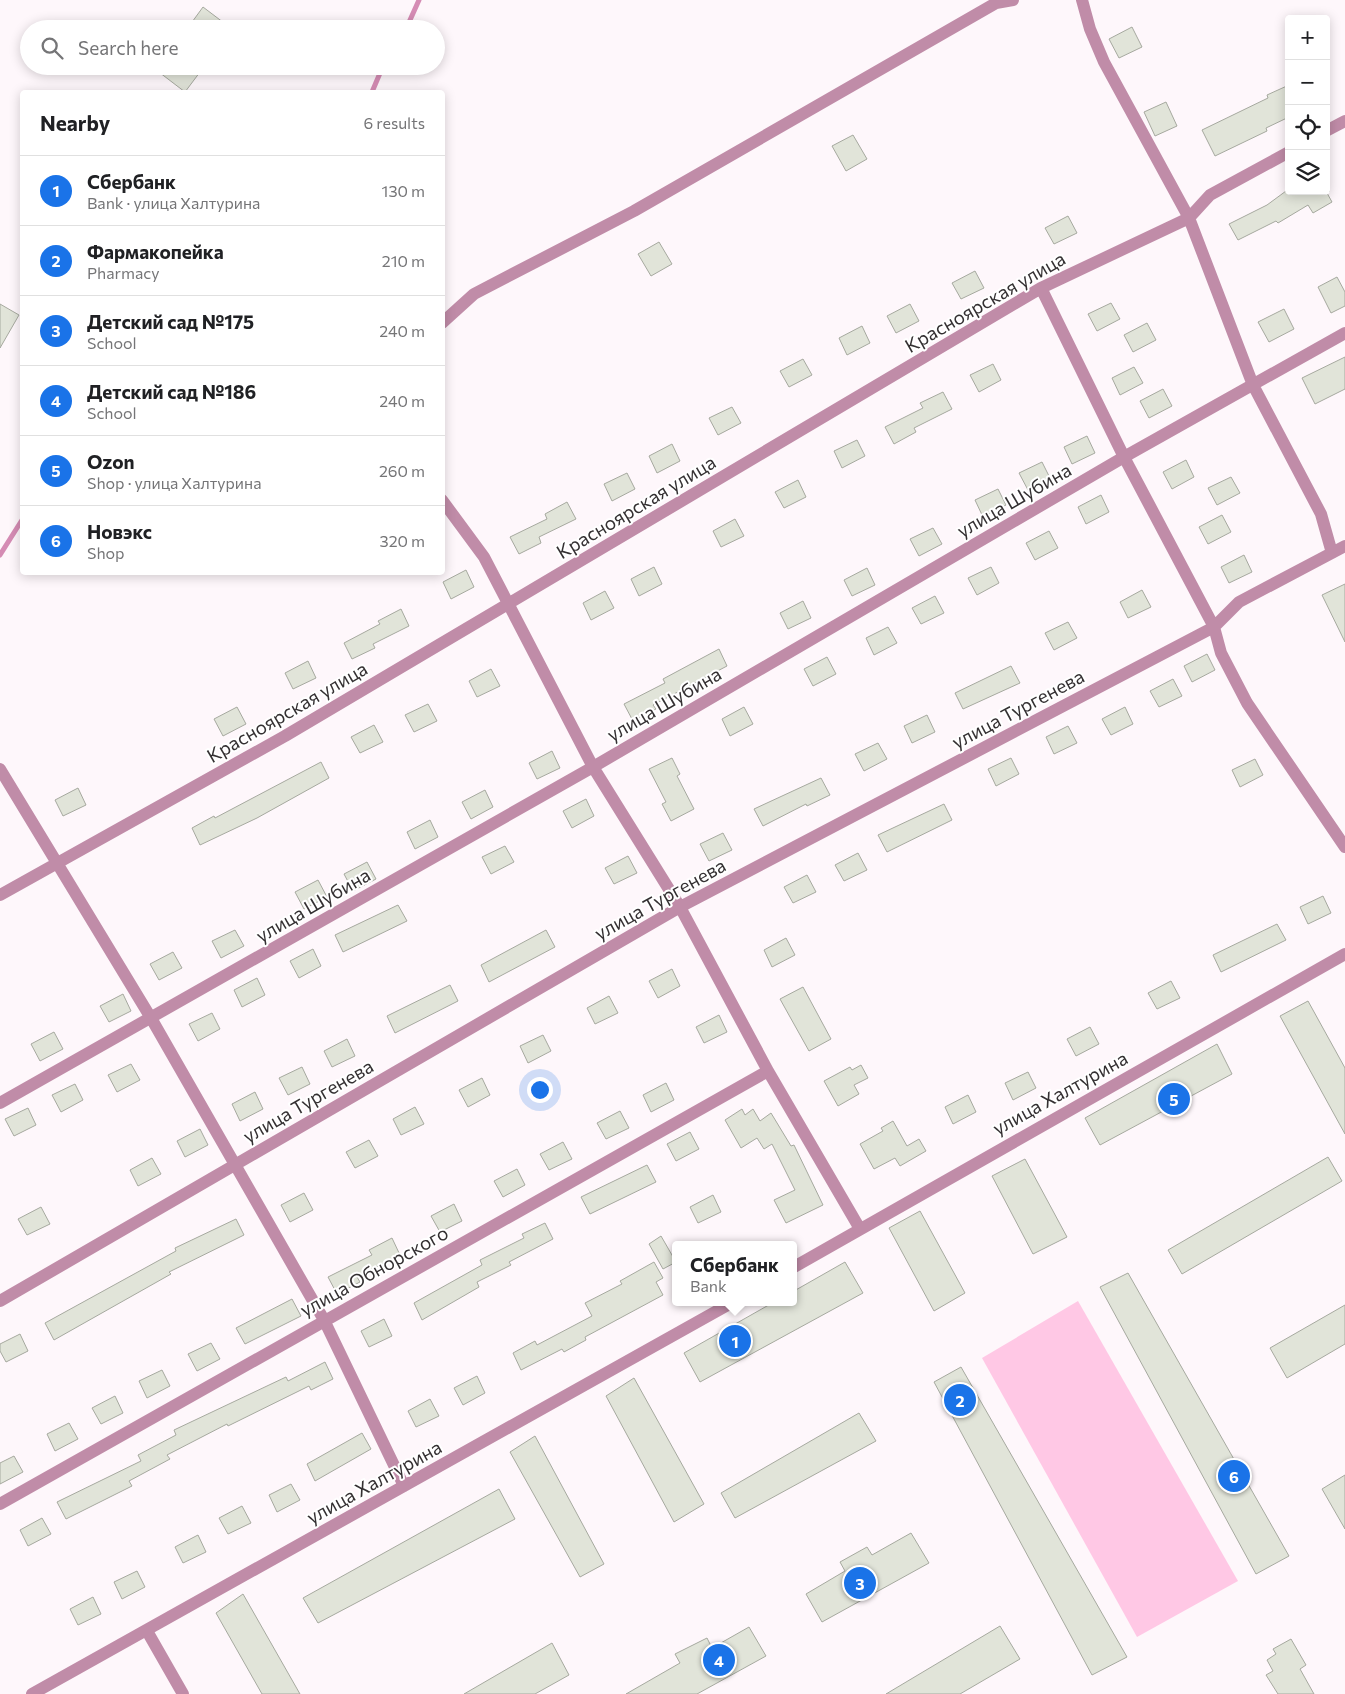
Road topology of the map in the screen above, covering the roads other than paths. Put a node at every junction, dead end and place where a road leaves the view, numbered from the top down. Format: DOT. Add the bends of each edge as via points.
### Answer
graph roads {
  1 [pos="1013,0"];
  2 [pos="1082,0"];
  3 [pos="1345,121"];
  4 [pos="1330,129"];
  5 [pos="1285,154"];
  6 [pos="1189,218"];
  7 [pos="1041,288"];
  8 [pos="445,319"];
  9 [pos="1345,333"];
  10 [pos="1254,385"];
  11 [pos="1124,457"];
  12 [pos="445,504"];
  13 [pos="1345,546"];
  14 [pos="1332,553"];
  15 [pos="508,605"];
  16 [pos="1214,627"];
  17 [pos="593,768"];
  18 [pos="0,769"];
  19 [pos="1345,847"];
  20 [pos="56,862"];
  21 [pos="0,895"];
  22 [pos="680,907"];
  23 [pos="1345,954"];
  24 [pos="151,1018"];
  25 [pos="768,1071"];
  26 [pos="0,1103"];
  27 [pos="235,1164"];
  28 [pos="860,1229"];
  29 [pos="797,1265"];
  30 [pos="0,1301"];
  31 [pos="726,1306"];
  32 [pos="324,1320"];
  33 [pos="404,1486"];
  34 [pos="0,1504"];
  35 [pos="147,1631"];
  36 [pos="32,1694"];
  37 [pos="183,1694"];
  1 -- 8 [label="street" via="996,3 634,211 474,294"];
  2 -- 6 [label="street" via="1104,62"];
  3 -- 4 [label="street"];
  5 -- 6 [label="street, Красноярская улица" via="1210,196"];
  6 -- 7 [label="street, Красноярская улица"];
  6 -- 10 [label="street"];
  7 -- 11 [label="street"];
  7 -- 15 [label="street, Красноярская улица"];
  9 -- 10 [label="street, улица Шубина"];
  10 -- 11 [label="street, улица Шубина"];
  10 -- 14 [label="street" via="1321,514"];
  11 -- 16 [label="street"];
  11 -- 17 [label="street, улица Шубина"];
  12 -- 15 [label="street" via="484,557"];
  13 -- 14 [label="street, улица Тургенева"];
  14 -- 16 [label="street, улица Тургенева" via="1239,602"];
  15 -- 17 [label="street"];
  15 -- 20 [label="street, Красноярская улица" via="285,736"];
  16 -- 19 [label="street" via="1221,653 1247,703"];
  16 -- 22 [label="street, улица Тургенева"];
  17 -- 22 [label="street"];
  17 -- 24 [label="street, улица Шубина"];
  18 -- 20 [label="street"];
  20 -- 21 [label="street, Красноярская улица"];
  20 -- 24 [label="street"];
  22 -- 25 [label="street"];
  22 -- 27 [label="street, улица Тургенева"];
  23 -- 28 [label="street, улица Халтурина"];
  24 -- 26 [label="street, улица Шубина"];
  24 -- 27 [label="street"];
  25 -- 28 [label="street"];
  25 -- 32 [label="street, улица Обнорского"];
  27 -- 30 [label="street, улица Тургенева"];
  27 -- 32 [label="street"];
  28 -- 29 [label="street, улица Халтурина"];
  31 -- 33 [label="street, улица Халтурина"];
  32 -- 33 [label="street"];
  32 -- 34 [label="street, улица Обнорского"];
  33 -- 35 [label="street, улица Халтурина"];
  35 -- 36 [label="street, улица Халтурина"];
  35 -- 37 [label="street"];
}
